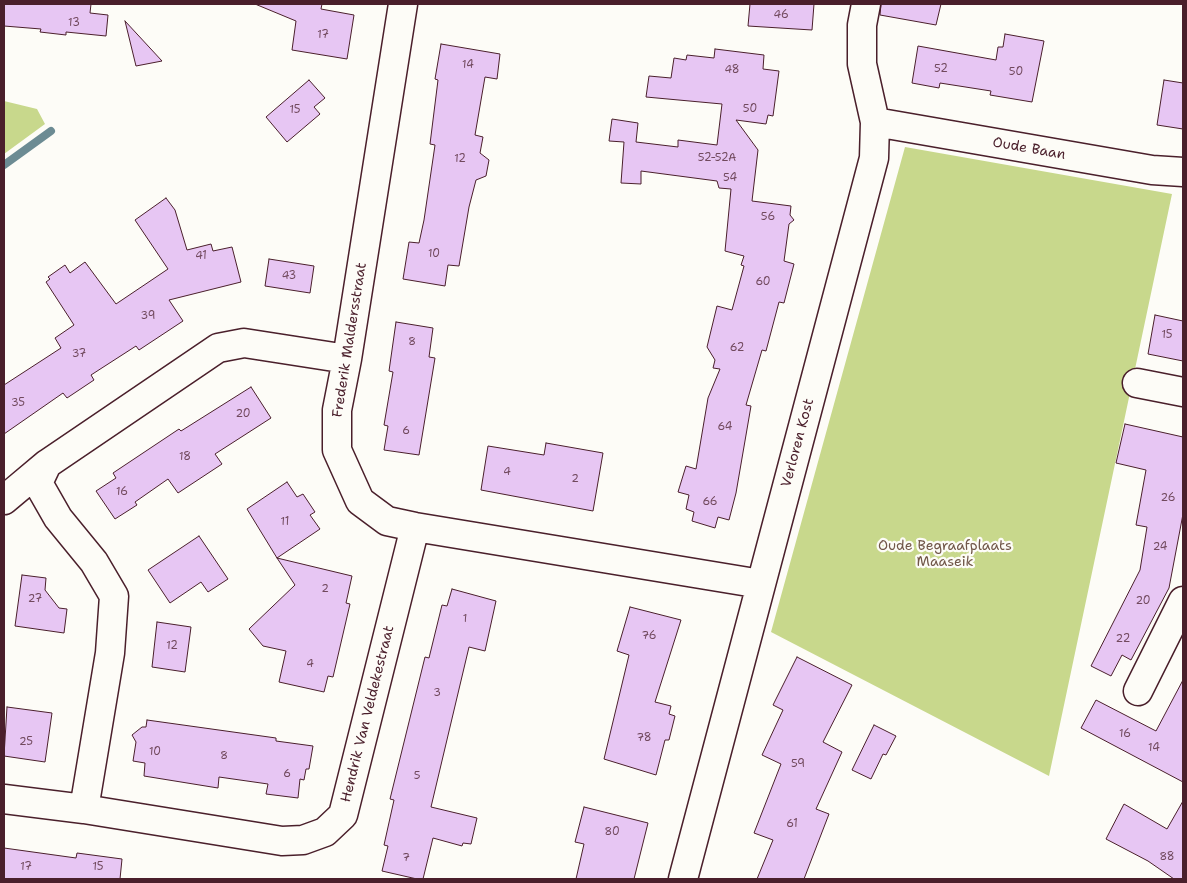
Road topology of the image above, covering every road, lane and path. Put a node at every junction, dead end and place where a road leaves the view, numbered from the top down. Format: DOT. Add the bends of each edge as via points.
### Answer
graph roads {
  1 [pos="403,4"];
  2 [pos="866,4"];
  3 [pos="874,122"];
  4 [pos="1183,172"];
  5 [pos="347,358"];
  6 [pos="1137,383"];
  7 [pos="1183,392"];
  8 [pos="46,464"];
  9 [pos="4,500"];
  10 [pos="415,527"];
  11 [pos="761,584"];
  12 [pos="1183,601"];
  13 [pos="1138,691"];
  14 [pos="4,799"];
  15 [pos="84,809"];
  16 [pos="683,879"];
  1 -- 5 [label="street, Frederik Maldersstraat"];
  2 -- 3 [label="street, Verloren Kost" via="862,24 862,64"];
  3 -- 4 [label="street, Oude Baan" via="1152,170"];
  3 -- 11 [label="street, Verloren Kost" via="874,158"];
  5 -- 8 [label="street" via="244,344 218,348"];
  5 -- 10 [label="street, Frederik Maldersstraat" via="337,410 337,450 360,501 387,521"];
  6 -- 7 [label="street"];
  8 -- 9 [label="street"];
  8 -- 15 [label="street" via="38,483 58,518 94,562 114,596 110,653"];
  10 -- 11 [label="street, Frederik Maldersstraat"];
  10 -- 15 [label="street, Hendrik Van Veldekestraat" via="343,814 325,832 303,840 282,841"];
  11 -- 16 [label="street, Verloren Kost"];
  12 -- 13 [label="street"];
  14 -- 15 [label="street, Hendrik Van Veldekestraat"];
}
